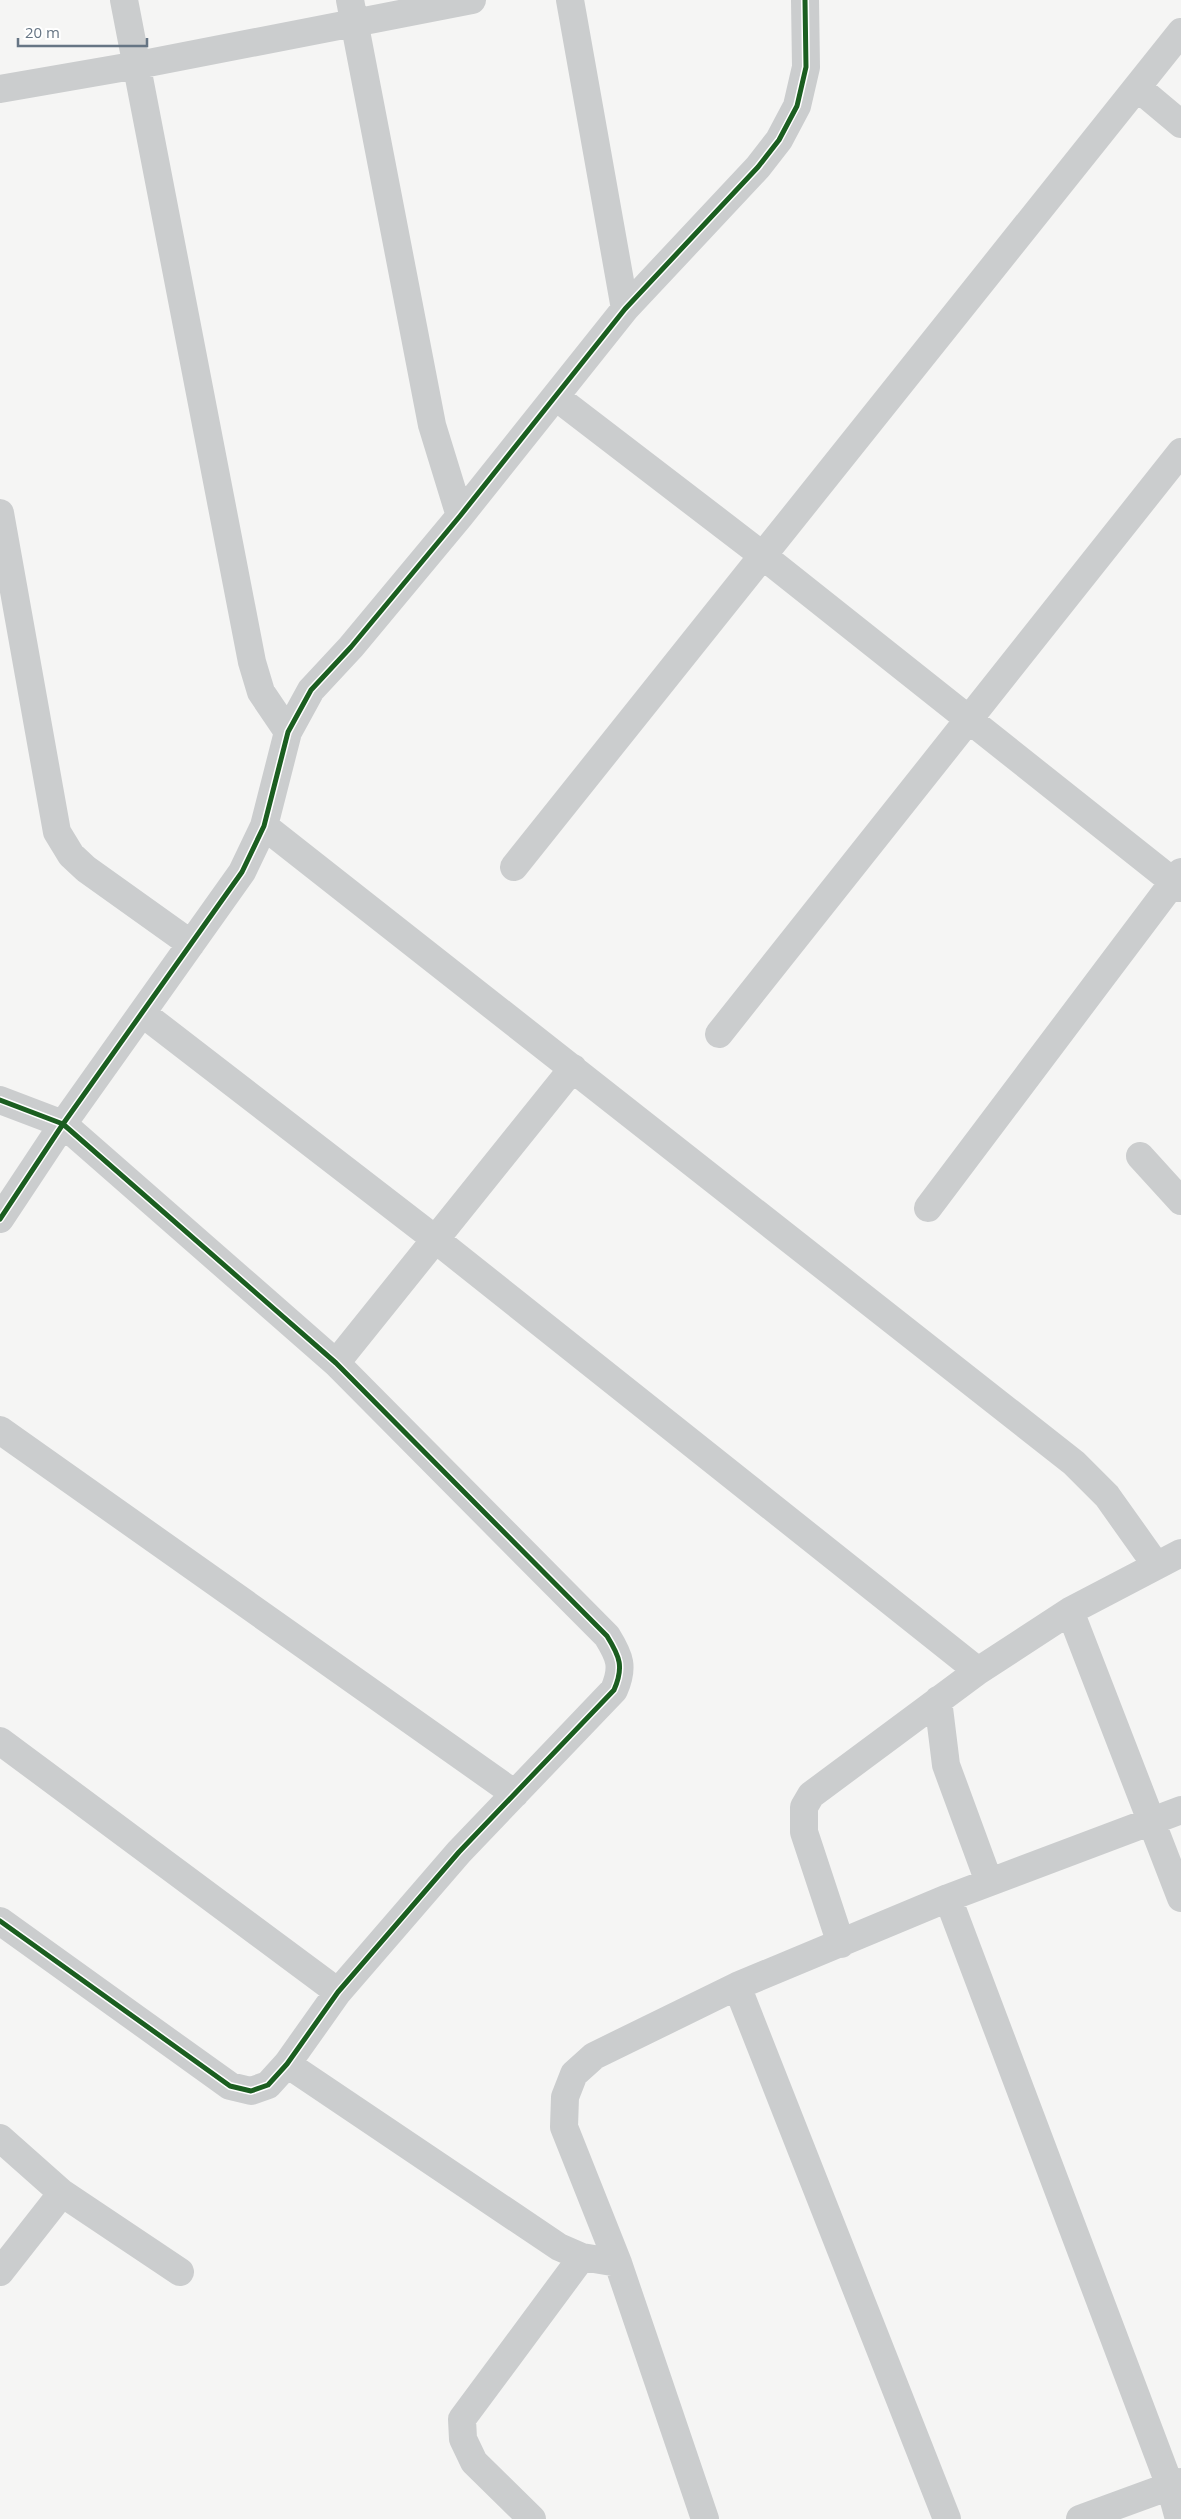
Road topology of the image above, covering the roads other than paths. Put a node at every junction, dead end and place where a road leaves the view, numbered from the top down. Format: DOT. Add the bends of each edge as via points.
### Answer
graph roads {
  1 [pos="124,0"];
  2 [pos="472,0"];
  3 [pos="570,0"];
  4 [pos="809,3"];
  5 [pos="352,11"];
  6 [pos="1181,32"];
  7 [pos="138,65"];
  8 [pos="1138,88"];
  9 [pos="0,89"];
  10 [pos="1181,124"];
  11 [pos="625,309"];
  12 [pos="556,397"];
  13 [pos="1181,452"];
  14 [pos="0,513"];
  15 [pos="460,516"];
  16 [pos="762,556"];
  17 [pos="5,566"];
  18 [pos="968,718"];
  19 [pos="288,732"];
  20 [pos="264,826"];
  21 [pos="514,867"];
  22 [pos="1179,880"];
  23 [pos="191,944"];
  24 [pos="142,1013"];
  25 [pos="719,1034"];
  26 [pos="574,1068"];
  27 [pos="0,1100"];
  28 [pos="64,1124"];
  29 [pos="1140,1156"];
  30 [pos="1181,1202"];
  31 [pos="928,1208"];
  32 [pos="0,1219"];
  33 [pos="434,1239"];
  34 [pos="336,1363"];
  35 [pos="0,1430"];
  36 [pos="1181,1553"];
  37 [pos="1156,1565"];
  38 [pos="1070,1611"];
  39 [pos="978,1672"];
  40 [pos="938,1700"];
  41 [pos="0,1741"];
  42 [pos="515,1794"];
  43 [pos="1181,1810"];
  44 [pos="1152,1821"];
  45 [pos="989,1882"];
  46 [pos="948,1898"];
  47 [pos="1181,1898"];
  48 [pos="0,1921"];
  49 [pos="841,1944"];
  50 [pos="737,1986"];
  51 [pos="338,1992"];
  52 [pos="287,2064"];
  53 [pos="0,2138"];
  54 [pos="62,2193"];
  55 [pos="582,2258"];
  56 [pos="618,2263"];
  57 [pos="0,2272"];
  58 [pos="180,2272"];
  59 [pos="1176,2484"];
  60 [pos="532,2519"];
  61 [pos="705,2519"];
  62 [pos="947,2519"];
  63 [pos="1080,2519"];
  64 [pos="1179,2519"];
  1 -- 7 [label="street"];
  2 -- 5 [label="street"];
  3 -- 11 [label="street"];
  4 -- 11 [label="street" via="806,67 796,106 778,140 758,167"];
  5 -- 7 [label="street"];
  5 -- 15 [label="street" via="432,425"];
  6 -- 8 [label="street"];
  7 -- 9 [label="street"];
  7 -- 19 [label="street" via="252,662 261,692"];
  8 -- 10 [label="street"];
  8 -- 16 [label="street"];
  11 -- 12 [label="street"];
  12 -- 15 [label="street"];
  12 -- 16 [label="street"];
  13 -- 18 [label="street"];
  14 -- 17 [label="street"];
  15 -- 19 [label="street" via="311,690"];
  16 -- 18 [label="street"];
  16 -- 21 [label="street"];
  17 -- 23 [label="street" via="57,832 70,855 86,869"];
  18 -- 22 [label="street"];
  18 -- 25 [label="street"];
  19 -- 20 [label="street"];
  20 -- 23 [label="street" via="242,872"];
  20 -- 26 [label="street"];
  22 -- 31 [label="street"];
  23 -- 24 [label="street"];
  24 -- 28 [label="street"];
  24 -- 33 [label="street"];
  26 -- 33 [label="street"];
  26 -- 37 [label="street" via="1074,1464 1107,1496"];
  27 -- 28 [label="street"];
  28 -- 32 [label="street"];
  28 -- 34 [label="street"];
  29 -- 30 [label="street"];
  33 -- 34 [label="street"];
  33 -- 39 [label="street"];
  34 -- 42 [label="street" via="607,1636 618,1654 621,1674 614,1690"];
  35 -- 42 [label="street"];
  36 -- 37 [label="street"];
  37 -- 38 [label="street"];
  38 -- 39 [label="street"];
  38 -- 44 [label="street"];
  39 -- 40 [label="street"];
  40 -- 45 [label="street" via="946,1765"];
  40 -- 49 [label="street" via="811,1795 804,1807 804,1832"];
  41 -- 51 [label="street"];
  42 -- 51 [label="street" via="459,1852"];
  43 -- 44 [label="street"];
  44 -- 45 [label="street"];
  44 -- 47 [label="street"];
  45 -- 46 [label="street"];
  46 -- 49 [label="street"];
  46 -- 59 [label="street"];
  48 -- 52 [label="street" via="230,2086 250,2091 268,2085"];
  49 -- 50 [label="street"];
  50 -- 56 [label="street" via="594,2056 574,2074 565,2097 564,2127"];
  50 -- 62 [label="street"];
  51 -- 52 [label="street"];
  52 -- 55 [label="street" via="488,2202"];
  53 -- 54 [label="street"];
  54 -- 57 [label="street"];
  54 -- 58 [label="street"];
  55 -- 56 [label="street"];
  55 -- 60 [label="street" via="462,2419 463,2440 474,2462"];
  56 -- 61 [label="street"];
  59 -- 63 [label="street"];
  59 -- 64 [label="street"];
}
